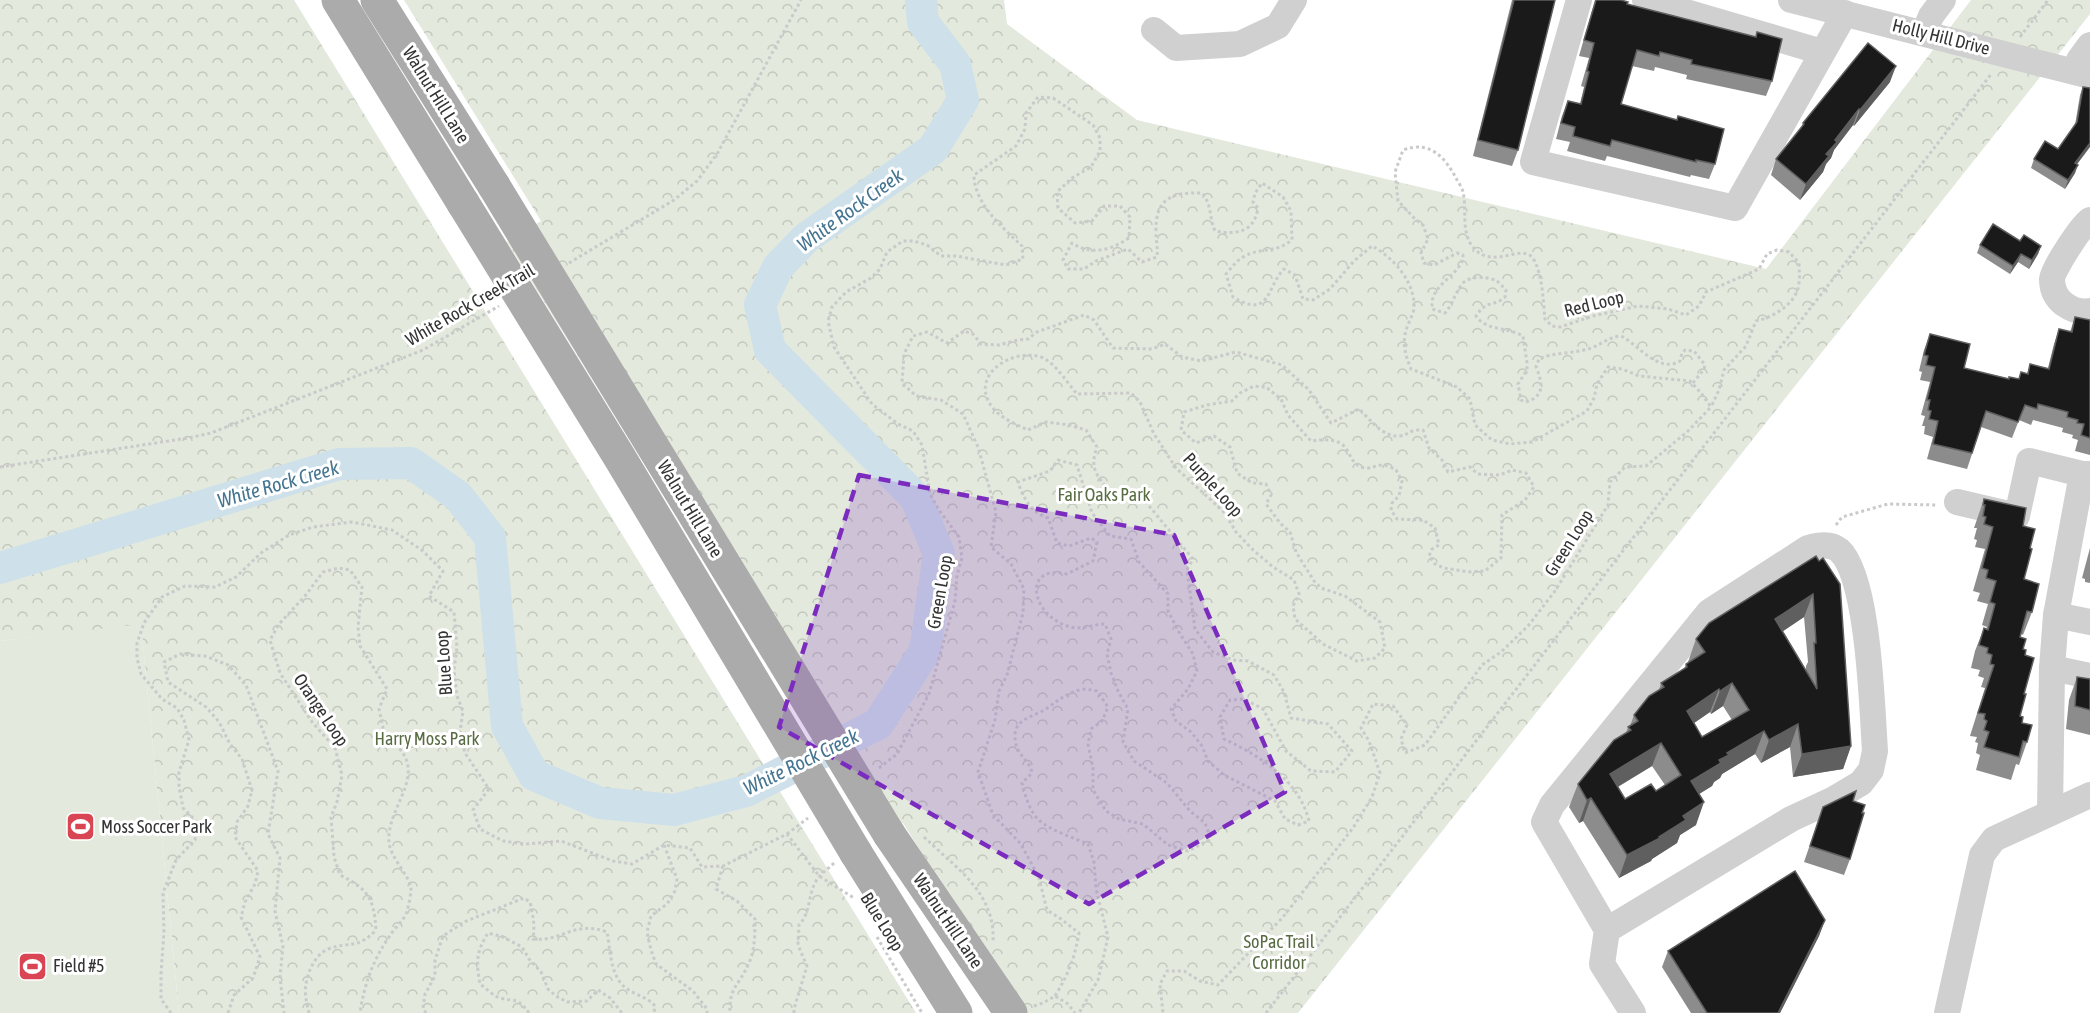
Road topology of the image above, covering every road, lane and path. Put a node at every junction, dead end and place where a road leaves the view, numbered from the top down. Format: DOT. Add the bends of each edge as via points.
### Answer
graph roads {
  1 [pos="338,0"];
  2 [pos="377,0"];
  3 [pos="801,0"];
  4 [pos="1294,0"];
  5 [pos="1580,0"];
  6 [pos="1645,0"];
  7 [pos="1791,0"];
  8 [pos="1943,0"];
  9 [pos="2048,0"];
  10 [pos="1845,13"];
  11 [pos="1154,30"];
  12 [pos="1924,33"];
  13 [pos="2090,45"];
  14 [pos="1822,52"];
  15 [pos="2006,54"];
  16 [pos="2083,74"];
  17 [pos="2090,220"];
  18 [pos="563,267"];
  19 [pos="503,303"];
  20 [pos="2090,311"];
  21 [pos="1692,383"];
  22 [pos="1711,407"];
  23 [pos="0,467"];
  24 [pos="2086,474"];
  25 [pos="1957,502"];
  26 [pos="1823,544"];
  27 [pos="2056,615"];
  28 [pos="2090,622"];
  29 [pos="2052,668"];
  30 [pos="2090,676"];
  31 [pos="875,770"];
  32 [pos="2090,795"];
  33 [pos="2050,813"];
  34 [pos="922,836"];
  35 [pos="664,845"];
  36 [pos="723,866"];
  37 [pos="819,876"];
  38 [pos="854,898"];
  39 [pos="872,928"];
  40 [pos="1607,930"];
  41 [pos="993,945"];
  42 [pos="1055,996"];
  43 [pos="1018,1011"];
  44 [pos="171,1013"];
  45 [pos="228,1013"];
  46 [pos="284,1013"];
  47 [pos="309,1013"];
  48 [pos="360,1013"];
  49 [pos="426,1013"];
  50 [pos="529,1013"];
  51 [pos="622,1013"];
  52 [pos="654,1013"];
  53 [pos="707,1013"];
  54 [pos="730,1013"];
  55 [pos="794,1013"];
  56 [pos="922,1013"];
  57 [pos="956,1013"];
  58 [pos="1077,1013"];
  59 [pos="1163,1013"];
  60 [pos="1266,1013"];
  61 [pos="1633,1013"];
  62 [pos="1947,1013"];
  1 -- 57 [label="main road, Walnut Hill Lane, bridge"];
  2 -- 43 [label="main road, Walnut Hill Lane, bridge" via="889,834"];
  3 -- 18 [label="path" via="717,154 697,181 674,200"];
  4 -- 11 [label="street" via="1278,26 1240,44 1176,48"];
  5 -- 14 [label="street" via="1533,162 1736,208"];
  6 -- 14 [label="street"];
  7 -- 10 [label="street, Holly Hill Drive"];
  8 -- 12 [label="street"];
  9 -- 15 [label="path"];
  10 -- 12 [label="street, Holly Hill Drive"];
  10 -- 14 [label="street"];
  12 -- 15 [label="street, Holly Hill Drive"];
  13 -- 16 [label="street" via="2079,60"];
  15 -- 16 [label="street, Holly Hill Drive"];
  15 -- 60 [label="path"];
  17 -- 20 [label="street" via="2052,277 2058,300 2069,308"];
  19 -- 23 [label="path, White Rock Creek Trail" via="423,350 211,433"];
  21 -- 22 [label="path"];
  21 -- 22 [label="path, Red Loop" via="1705,365 1694,351 1686,350 1676,363 1665,363 1645,355 1621,336 1592,348 1539,359 1536,367 1540,393 1534,400 1521,400 1518,384 1527,370 1523,336 1479,322 1476,316 1488,303 1500,302 1506,290 1496,280 1471,278 1463,283 1445,313 1432,309 1438,288 1459,267 1463,255 1457,253 1434,266 1424,263 1421,253 1428,239 1423,225 1398,201 1395,172 1403,150 1414,146 1430,150 1451,168 1463,192 1468,238 1481,255 1494,259 1526,253 1534,259 1545,319 1552,326 1638,306 1686,315 1699,306 1706,292 1759,269 1767,254 1777,250 1789,252 1799,263 1799,284 1784,309 1756,321 1746,346 1724,370"];
  21 -- 31 [label="path, Green Loop" via="1638,376 1608,367 1587,411 1532,442 1510,444 1492,440 1475,425 1470,399 1457,387 1411,369 1403,350 1414,310 1413,290 1386,253 1372,246 1330,289 1313,300 1303,299 1295,275 1284,269 1265,300 1253,305 1233,297 1226,274 1235,263 1253,253 1282,248 1292,240 1291,211 1283,197 1262,183 1253,202 1258,207 1256,220 1240,232 1215,231 1208,200 1202,193 1186,192 1163,202 1156,231 1157,257 1142,262 1128,249 1084,269 1068,269 1063,260 1072,243 1093,251 1119,244 1129,238 1130,217 1120,206 1104,206 1092,221 1075,223 1058,208 1057,192 1091,167 1100,151 1100,138 1093,125 1053,98 1038,97 1026,113 1025,129 1016,147 974,175 980,198 1022,246 1023,259 1006,265 941,256 927,245 903,241 886,252 880,269 871,278 846,292 832,307 828,321 834,347 872,404 913,431 922,445 930,494 959,537 962,558 955,601 929,694 897,754"];
  22 -- 59 [label="path, Green Loop" via="1646,466 1625,467 1610,482 1608,505 1555,591 1528,626 1482,665 1425,745 1405,753 1401,739 1407,724 1393,706 1373,704 1361,728 1380,772 1372,797 1353,828 1283,917 1218,985 1200,981 1184,971 1167,971 1160,984"];
  24 -- 25 [label="street" via="2029,461 2017,516"];
  24 -- 27 [label="street"];
  25 -- 26 [label="path" via="1948,506 1888,504 1842,517"];
  26 -- 40 [label="street" via="1808,548 1709,612 1552,806 1544,822"];
  26 -- 40 [label="street" via="1838,550 1850,566 1865,619 1875,752 1871,770 1861,783 1791,819"];
  27 -- 28 [label="street"];
  27 -- 29 [label="street"];
  29 -- 30 [label="street"];
  29 -- 33 [label="street"];
  32 -- 33 [label="street"];
  33 -- 62 [label="street" via="1994,839 1982,855"];
  34 -- 41 [label="path" via="978,887 990,912"];
  35 -- 36 [label="path" via="690,848 702,867"];
  35 -- 44 [label="path, Blue Loop" via="632,864 613,861 561,841 503,841 480,829 474,810 489,789 465,753 460,732 463,711 454,670 454,612 429,596 443,571 423,551 392,530 352,522 289,535 261,553 236,577 215,587 185,586 162,597 150,612 137,643 141,674 162,699 177,708 184,720 189,740 179,786 183,808 197,822 195,840 176,860 163,893 161,999"];
  35 -- 53 [label="path" via="677,879 675,891 667,904 651,916 646,932 656,964 693,991"];
  36 -- 37 [label="path, Blue Loop" via="787,834"];
  36 -- 54 [label="path" via="716,889 737,901 755,919 755,939 748,965 729,998"];
  37 -- 38 [label="path, Blue Loop"];
  37 -- 55 [label="path" via="806,917 799,925 798,945 807,966"];
  39 -- 56 [label="path, Blue Loop"];
  40 -- 61 [label="street" via="1602,964"];
  42 -- 43 [label="path"];
  42 -- 58 [label="path"];
  42 -- 58 [label="path, Purple Loop" via="1076,955 1079,933 1047,910 1039,878 1021,844 993,815 978,772 1023,613 1024,589 1011,564 991,547 996,512 978,447 963,414 941,400 916,396 902,383 904,354 913,336 927,332 947,343 963,331 973,334 981,344 999,345 1028,339 1084,315 1094,320 1113,348 1152,349 1164,344 1182,357 1201,361 1236,352 1282,365 1309,390 1331,423 1359,409 1386,434 1401,436 1412,429 1423,430 1429,448 1448,472 1470,467 1478,474 1500,475 1512,470 1526,473 1534,487 1525,500 1502,515 1501,558 1485,571 1444,568 1429,556 1439,545 1435,528 1424,520 1397,519 1390,510 1402,481 1396,470 1384,465 1365,468 1357,464 1345,445 1328,439 1311,441 1288,415 1281,399 1266,387 1254,386 1232,401 1184,412 1181,430 1196,443 1214,436 1230,447 1237,473 1252,483 1266,484 1271,495 1266,504 1290,532 1296,552 1314,581 1345,596 1380,622 1385,648 1375,658 1357,661 1323,644 1295,619 1293,606 1299,594 1294,580 1252,549 1224,513 1176,468 1154,434 1140,402 1131,393 1077,394 1052,364 1041,357 1021,356 1002,361 990,374 986,389 990,404 1007,420 1028,430 1046,422 1086,430 1097,447 1092,461 1095,470 1110,493 1145,501 1180,542 1193,559 1187,570 1196,629 1213,652 1248,661 1274,675 1284,692 1291,718 1328,724 1352,751 1335,772 1311,771 1286,751 1263,709 1244,699 1230,700 1220,717 1224,739 1272,766 1306,808 1309,821 1298,825 1286,819 1275,801 1224,776 1208,761 1191,732 1176,721 1172,709 1197,671 1193,654 1168,611 1168,594 1138,562 1131,539 1110,536 1092,513 1077,465 1058,460 1050,471 1018,482 1036,512 1048,518 1057,543 1069,546 1091,538 1097,542 1093,561 1067,574 1044,576 1037,583 1036,597 1055,620 1077,628 1105,624 1111,639 1107,654 1111,674 1128,710 1123,742 1134,761 1167,783 1205,823 1211,839 1188,851 1168,845 1143,824 1119,819 1106,811 1093,790 1088,744 1090,729 1102,721 1108,707 1097,691 1082,689 1066,695 1019,724 1014,734 1019,754 1031,767 1032,773 1022,783 1031,807 1039,821 1088,844 1094,862 1108,937 1098,980"];
  45 -- 46 [label="path" via="234,995 253,978 260,957 241,917 258,871 235,837 237,822 248,806 252,790 242,759 219,722 206,707 168,682 164,662 180,654 205,656 228,665 246,685 278,771 268,834 280,858 274,911 283,946 280,977"];
  47 -- 48 [label="path, Orange Loop" via="305,986 316,957 328,949 367,940 375,930 375,918 370,899 360,886 340,876 334,857 331,817 342,775 335,748 312,722 280,673 270,640 323,572 339,568 350,570 362,587 360,646 387,689 379,709 385,736 408,761 406,789 393,817 389,843 411,886 407,914 373,964"];
  49 -- 52 [label="path" via="425,994 435,976 442,936 464,922 524,898 530,902 533,915 533,939 556,937 581,927 607,932 620,983 650,1000 655,1006"];
  50 -- 51 [label="path" via="514,999 499,998 480,984 476,964 480,945 488,933 522,947 556,996 567,1002 587,1001 598,990"];
}
